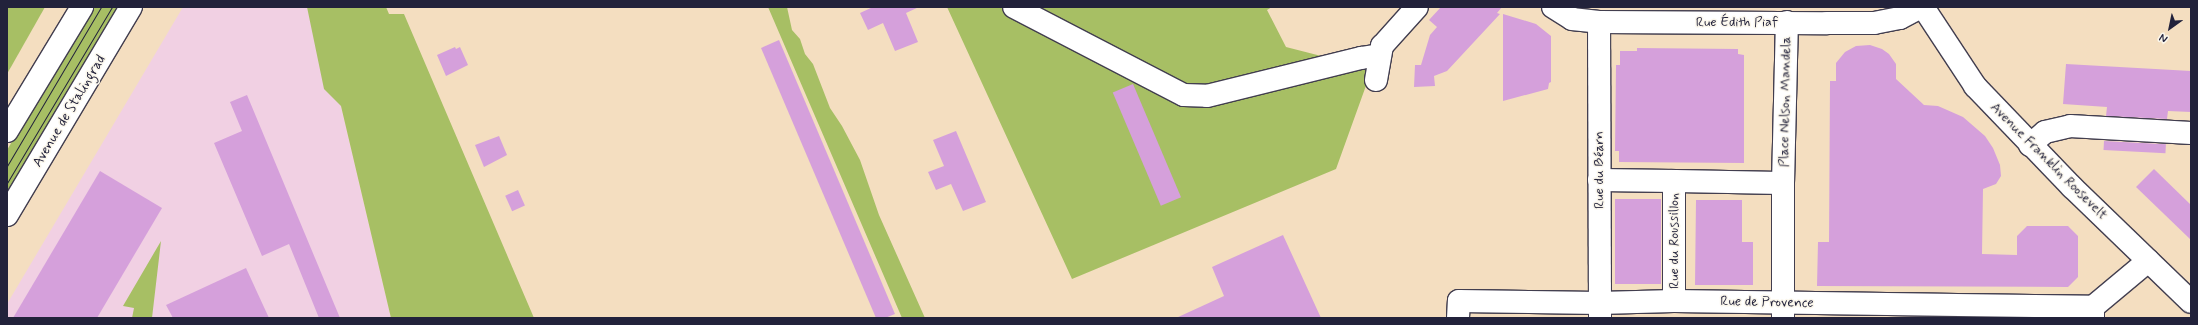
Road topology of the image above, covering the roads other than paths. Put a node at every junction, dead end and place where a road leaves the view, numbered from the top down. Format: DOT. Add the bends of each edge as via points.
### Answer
graph roads {
  1 [pos="82,7"];
  2 [pos="131,7"];
  3 [pos="1014,7"];
  4 [pos="1417,7"];
  5 [pos="1553,7"];
  6 [pos="1922,7"];
  7 [pos="1599,22"];
  8 [pos="1787,22"];
  9 [pos="1380,55"];
  10 [pos="1376,80"];
  11 [pos="7,131"];
  12 [pos="2191,133"];
  13 [pos="2030,145"];
  14 [pos="1599,180"];
  15 [pos="1674,181"];
  16 [pos="1783,183"];
  17 [pos="7,215"];
  18 [pos="2148,261"];
  19 [pos="1674,301"];
  20 [pos="2191,302"];
  21 [pos="1783,310"];
  22 [pos="1600,311"];
  23 [pos="2093,312"];
  24 [pos="1458,318"];
  1 -- 11 [label="street"];
  2 -- 17 [label="street, Avenue de Stalingrad"];
  3 -- 9 [label="street" via="1184,95 1207,96"];
  4 -- 9 [label="street" via="1382,46"];
  5 -- 7 [label="street, Rue Édith Piaf" via="1572,19"];
  6 -- 8 [label="street, Rue Édith Piaf" via="1900,18 1874,23"];
  6 -- 13 [label="street, Avenue Franklin Roosevelt" via="1975,86"];
  7 -- 8 [label="street, Rue Édith Piaf"];
  7 -- 14 [label="street, Rue du Béarn"];
  8 -- 16 [label="street, Place Nelson Mandela"];
  9 -- 10 [label="street"];
  12 -- 13 [label="street" via="2070,126 2045,132"];
  13 -- 18 [label="street, Avenue Franklin Roosevelt"];
  14 -- 15 [label="street, Rue du Roussillon"];
  14 -- 22 [label="street, Rue du Béarn"];
  15 -- 16 [label="street, Rue du Roussillon"];
  15 -- 19 [label="street, Rue du Roussillon"];
  16 -- 21 [label="street"];
  18 -- 20 [label="street, Avenue Franklin Roosevelt"];
  18 -- 23 [label="street"];
  19 -- 21 [label="street, Rue de Provence"];
  19 -- 22 [label="street, Rue de Provence"];
  21 -- 23 [label="street, Rue de Provence"];
  22 -- 24 [label="street, Rue de Provence" via="1459,301"];
}
